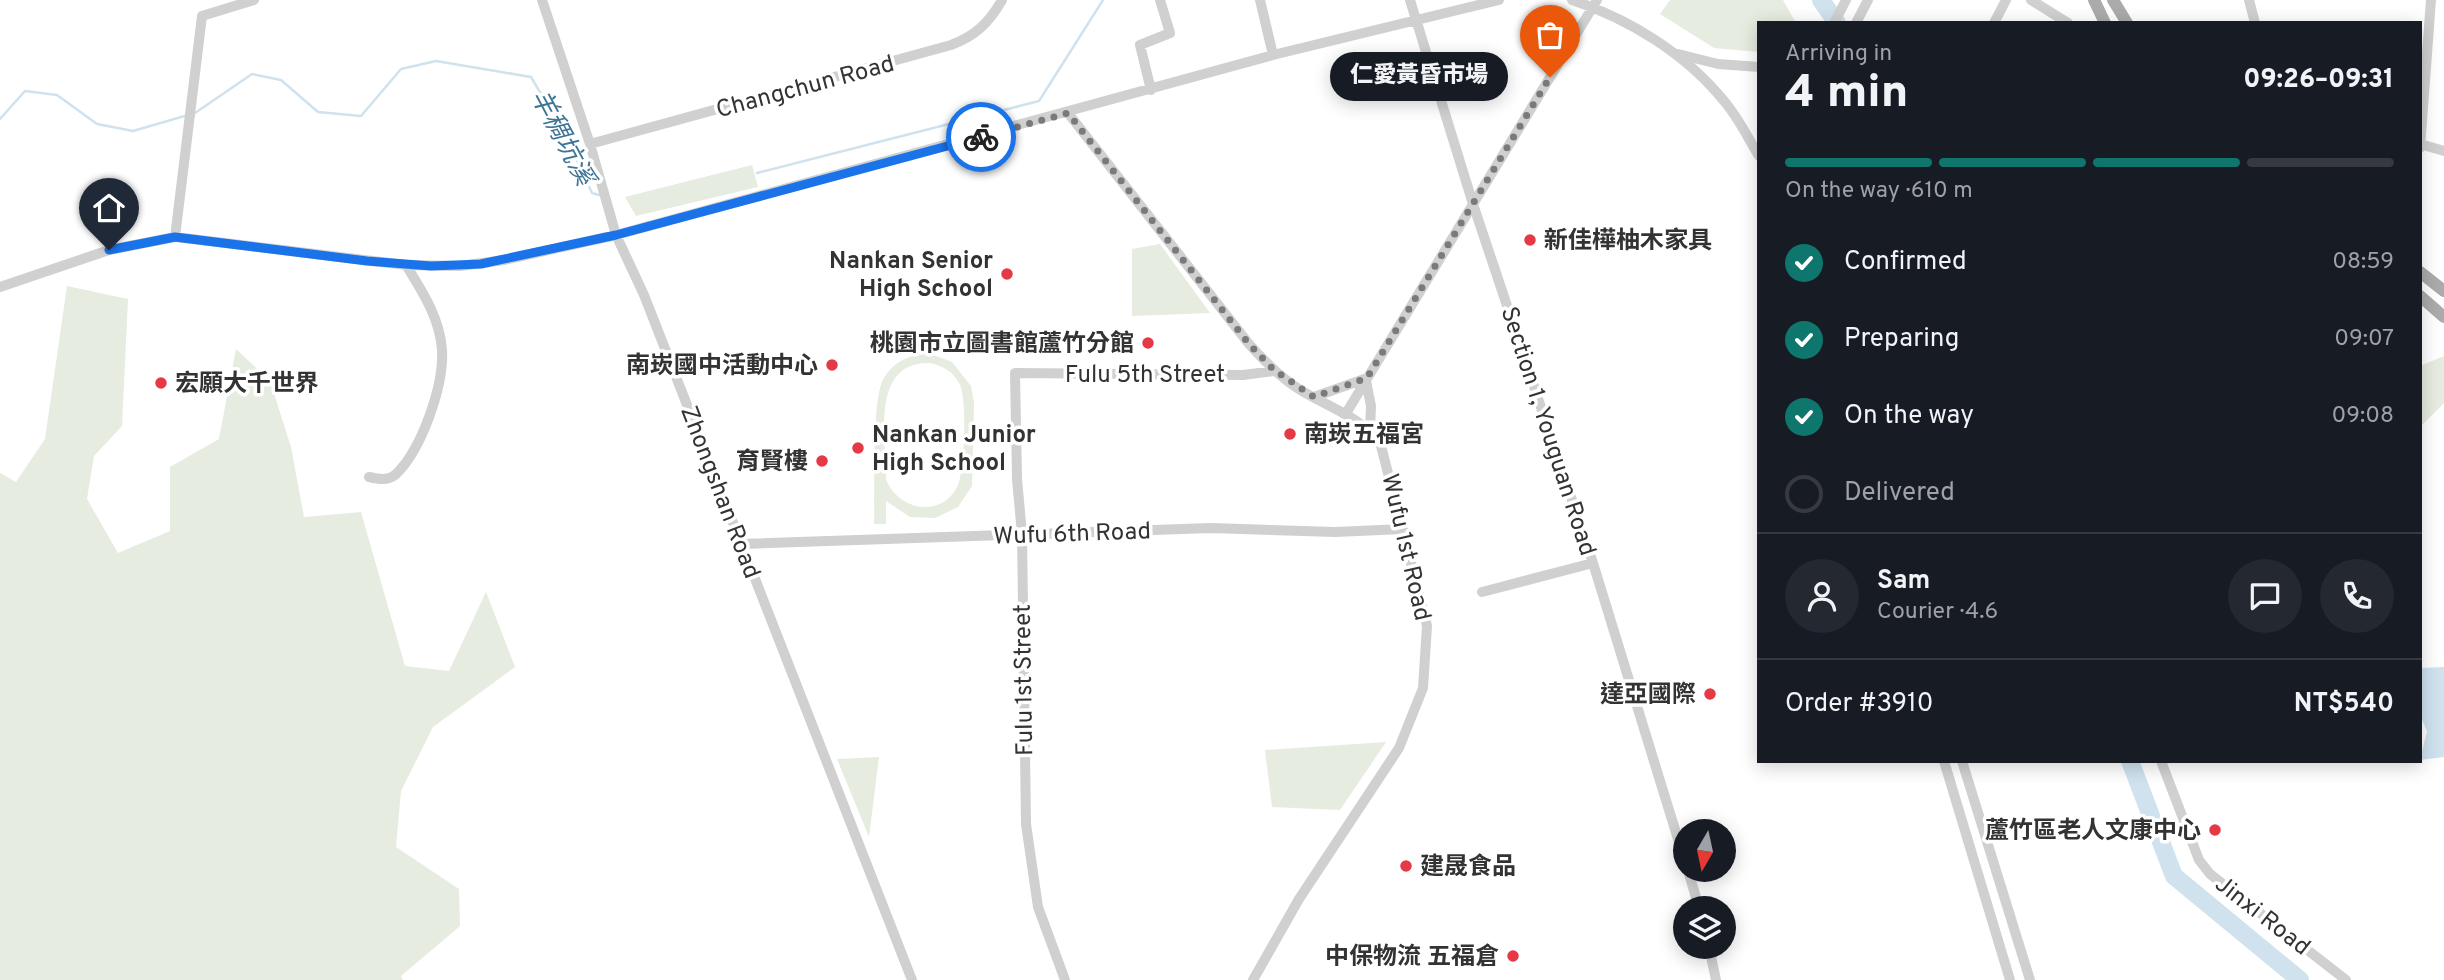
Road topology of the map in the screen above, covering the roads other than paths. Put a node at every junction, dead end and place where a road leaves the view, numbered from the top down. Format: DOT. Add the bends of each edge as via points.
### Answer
graph roads {
  1 [pos="254,0"];
  2 [pos="542,0"];
  3 [pos="1002,0"];
  4 [pos="1160,0"];
  5 [pos="1261,0"];
  6 [pos="1410,0"];
  7 [pos="1499,0"];
  8 [pos="1572,0"];
  9 [pos="1868,0"];
  10 [pos="2006,0"];
  11 [pos="2031,0"];
  12 [pos="2094,0"];
  13 [pos="2113,0"];
  14 [pos="2249,0"];
  15 [pos="2431,0"];
  16 [pos="1845,2"];
  17 [pos="1595,3"];
  18 [pos="1859,18"];
  19 [pos="1835,21"];
  20 [pos="1995,21"];
  21 [pos="2065,21"];
  22 [pos="2104,21"];
  23 [pos="2126,21"];
  24 [pos="2254,21"];
  25 [pos="1418,22"];
  26 [pos="2425,23"];
  27 [pos="1678,54"];
  28 [pos="1273,55"];
  29 [pos="1757,67"];
  30 [pos="1151,90"];
  31 [pos="1068,113"];
  32 [pos="2422,115"];
  33 [pos="590,144"];
  34 [pos="2422,146"];
  35 [pos="2444,151"];
  36 [pos="1757,153"];
  37 [pos="1473,204"];
  38 [pos="616,235"];
  39 [pos="175,237"];
  40 [pos="406,265"];
  41 [pos="2422,274"];
  42 [pos="0,287"];
  43 [pos="2444,291"];
  44 [pos="2422,298"];
  45 [pos="2444,317"];
  46 [pos="1274,370"];
  47 [pos="1016,373"];
  48 [pos="1367,380"];
  49 [pos="1314,397"];
  50 [pos="1345,415"];
  51 [pos="1370,430"];
  52 [pos="369,477"];
  53 [pos="1403,529"];
  54 [pos="1022,534"];
  55 [pos="741,544"];
  56 [pos="1593,563"];
  57 [pos="1482,592"];
  58 [pos="1945,763"];
  59 [pos="1963,763"];
  60 [pos="2162,763"];
  61 [pos="1673,823"];
  62 [pos="1712,959"];
  63 [pos="912,980"];
  64 [pos="1065,980"];
  65 [pos="1253,980"];
  66 [pos="1716,980"];
  67 [pos="2010,980"];
  68 [pos="2030,980"];
  69 [pos="2346,980"];
  1 -- 39 [label="street" via="202,16"];
  2 -- 33 [label="street, Zhongshan Road"];
  3 -- 33 [label="street, Changchun Road" via="985,26 951,46"];
  4 -- 30 [label="street" via="1170,33 1140,45"];
  5 -- 28 [label="street"];
  6 -- 25 [label="street, Section 1, Youguan Road"];
  7 -- 25 [label="street"];
  8 -- 17 [label="street"];
  9 -- 18 [label="street"];
  10 -- 20 [label="street"];
  11 -- 21 [label="street"];
  12 -- 22 [label="main road"];
  13 -- 23 [label="main road"];
  14 -- 24 [label="street"];
  15 -- 26 [label="street"];
  16 -- 19 [label="street"];
  17 -- 27 [label="street"];
  17 -- 37 [label="street"];
  25 -- 28 [label="street"];
  25 -- 37 [label="street, Section 1, Youguan Road"];
  26 -- 32 [label="street"];
  27 -- 29 [label="street"];
  27 -- 36 [label="street" via="1725,101"];
  28 -- 30 [label="street"];
  30 -- 31 [label="street"];
  31 -- 38 [label="street"];
  31 -- 46 [label="street" via="1210,299"];
  33 -- 38 [label="street, Zhongshan Road"];
  34 -- 35 [label="street"];
  37 -- 48 [label="street"];
  37 -- 56 [label="street, Section 1, Youguan Road"];
  38 -- 40 [label="street" via="481,264"];
  38 -- 55 [label="street, Zhongshan Road"];
  39 -- 40 [label="street"];
  39 -- 42 [label="street" via="109,250"];
  40 -- 52 [label="street" via="437,320 442,350 436,401 394,476 382,480"];
  41 -- 43 [label="main road"];
  44 -- 45 [label="main road"];
  46 -- 47 [label="street, Fulu 5th Street" via="1244,375"];
  46 -- 49 [label="street"];
  47 -- 54 [label="street, Fulu 1st Street"];
  48 -- 49 [label="street"];
  48 -- 50 [label="street"];
  48 -- 51 [label="street"];
  49 -- 50 [label="street"];
  50 -- 51 [label="street"];
  51 -- 53 [label="street, Wufu 1st Road" via="1380,442 1389,469"];
  53 -- 54 [label="street, Wufu 6th Road" via="1211,528"];
  53 -- 65 [label="street, Wufu 1st Road" via="1427,626 1423,688 1415,715 1399,748 1299,899"];
  54 -- 55 [label="street, Wufu 6th Road"];
  54 -- 64 [label="street, Fulu 1st Street" via="1023,741 1030,866 1038,907"];
  55 -- 63 [label="street, Zhongshan Road"];
  56 -- 57 [label="street"];
  56 -- 61 [label="street, Section 1, Youguan Road"];
  58 -- 67 [label="street"];
  59 -- 68 [label="street"];
  60 -- 69 [label="street, Jinxi Road" via="2199,860 2210,874"];
  62 -- 66 [label="street"];
}
